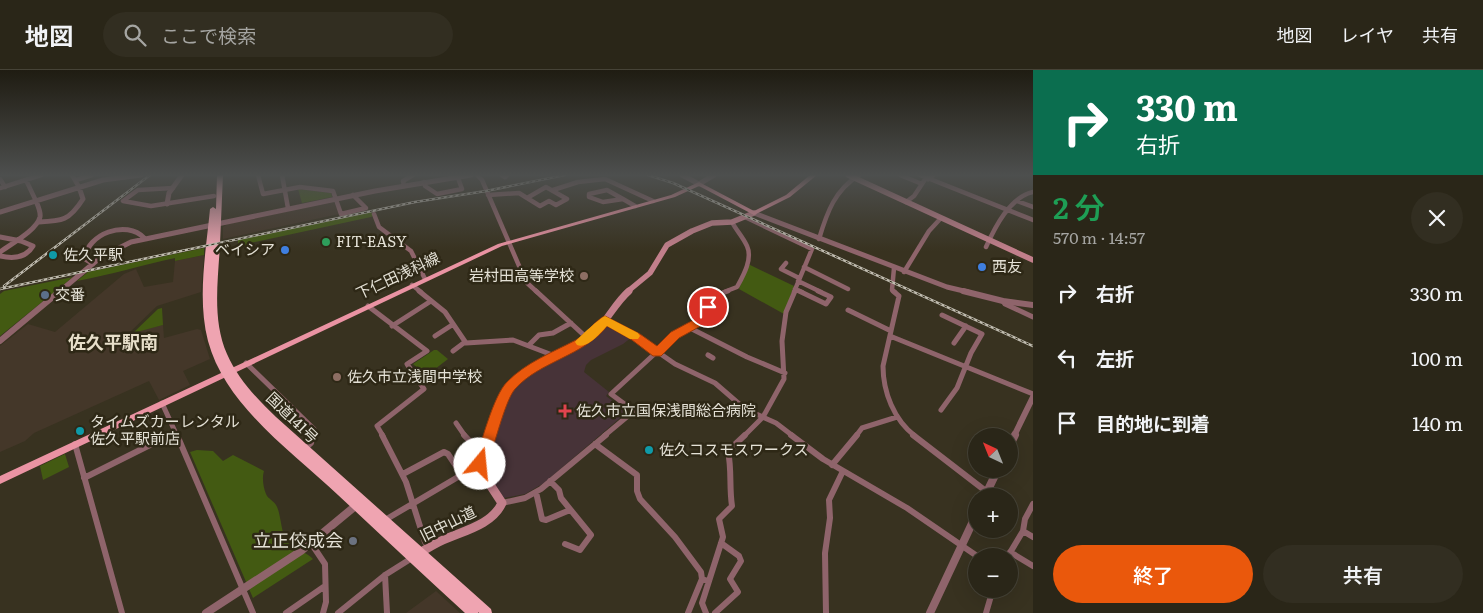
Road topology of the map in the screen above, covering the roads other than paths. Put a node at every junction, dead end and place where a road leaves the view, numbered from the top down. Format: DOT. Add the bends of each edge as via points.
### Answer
graph roads {
  1 [pos="82,200"];
  2 [pos="124,200"];
  3 [pos="168,200"];
  4 [pos="189,200"];
  5 [pos="214,200"];
  6 [pos="217,200"];
  7 [pos="287,200"];
  8 [pos="329,200"];
  9 [pos="336,200"];
  10 [pos="359,200"];
  11 [pos="490,200"];
  12 [pos="530,200"];
  13 [pos="565,200"];
  14 [pos="598,200"];
  15 [pos="615,200"];
  16 [pos="626,200"];
  17 [pos="729,200"];
  18 [pos="780,200"];
  19 [pos="833,200"];
  20 [pos="903,200"];
  21 [pos="984,200"];
  22 [pos="36,201"];
  23 [pos="653,201"];
  24 [pos="1017,201"];
  25 [pos="906,202"];
  26 [pos="167,204"];
  27 [pos="635,206"];
  28 [pos="1033,207"];
  29 [pos="288,208"];
  30 [pos="1008,211"];
  31 [pos="0,212"];
  32 [pos="374,214"];
  33 [pos="754,214"];
  34 [pos="747,218"];
  35 [pos="941,218"];
  36 [pos="1033,220"];
  37 [pos="38,222"];
  38 [pos="732,222"];
  39 [pos="215,223"];
  40 [pos="0,237"];
  41 [pos="144,238"];
  42 [pos="819,239"];
  43 [pos="988,240"];
  44 [pos="16,241"];
  45 [pos="508,242"];
  46 [pos="986,247"];
  47 [pos="0,252"];
  48 [pos="0,256"];
  49 [pos="1033,260"];
  50 [pos="786,263"];
  51 [pos="93,264"];
  52 [pos="804,267"];
  53 [pos="894,268"];
  54 [pos="904,272"];
  55 [pos="425,279"];
  56 [pos="799,279"];
  57 [pos="412,285"];
  58 [pos="795,289"];
  59 [pos="848,289"];
  60 [pos="431,301"];
  61 [pos="1002,301"];
  62 [pos="1033,305"];
  63 [pos="368,306"];
  64 [pos="848,310"];
  65 [pos="942,314"];
  66 [pos="1033,317"];
  67 [pos="605,320"];
  68 [pos="570,323"];
  69 [pos="452,324"];
  70 [pos="392,326"];
  71 [pos="966,326"];
  72 [pos="688,327"];
  73 [pos="890,333"];
  74 [pos="435,336"];
  75 [pos="587,338"];
  76 [pos="0,340"];
  77 [pos="954,340"];
  78 [pos="465,342"];
  79 [pos="529,345"];
  80 [pos="453,351"];
  81 [pos="657,353"];
  82 [pos="555,356"];
  83 [pos="246,363"];
  84 [pos="966,367"];
  85 [pos="229,371"];
  86 [pos="785,373"];
  87 [pos="1033,395"];
  88 [pos="162,403"];
  89 [pos="941,410"];
  90 [pos="763,417"];
  91 [pos="897,417"];
  92 [pos="456,423"];
  93 [pos="1018,428"];
  94 [pos="175,432"];
  95 [pos="75,444"];
  96 [pos="595,444"];
  97 [pos="304,449"];
  98 [pos="482,456"];
  99 [pos="480,464"];
  100 [pos="832,465"];
  101 [pos="843,472"];
  102 [pos="403,474"];
  103 [pos="462,475"];
  104 [pos="84,478"];
  105 [pos="0,480"];
  106 [pos="550,481"];
  107 [pos="979,488"];
  108 [pos="536,492"];
  109 [pos="414,502"];
  110 [pos="502,503"];
  111 [pos="359,504"];
  112 [pos="1033,504"];
  113 [pos="570,510"];
  114 [pos="384,520"];
  115 [pos="1023,531"];
  116 [pos="968,533"];
  117 [pos="1033,537"];
  118 [pos="425,542"];
  119 [pos="721,542"];
  120 [pos="311,543"];
  121 [pos="565,544"];
  122 [pos="962,546"];
  123 [pos="1013,548"];
  124 [pos="968,550"];
  125 [pos="420,553"];
  126 [pos="412,558"];
  127 [pos="1018,558"];
  128 [pos="1033,566"];
  129 [pos="385,576"];
  130 [pos="705,580"];
  131 [pos="325,586"];
  132 [pos="243,589"];
  133 [pos="990,598"];
  134 [pos="122,613"];
  135 [pos="206,613"];
  136 [pos="254,613"];
  137 [pos="286,613"];
  138 [pos="323,613"];
  139 [pos="338,613"];
  140 [pos="387,613"];
  141 [pos="473,613"];
  142 [pos="487,613"];
  143 [pos="688,613"];
  144 [pos="706,613"];
  145 [pos="715,613"];
  146 [pos="826,613"];
  147 [pos="930,613"];
  148 [pos="986,613"];
  1 -- 37 [label="street" via="64,221"];
  2 -- 26 [label="street" via="144,206"];
  3 -- 26 [label="street"];
  4 -- 26 [label="street"];
  5 -- 39 [label="highway, 国道141号"];
  6 -- 39 [label="highway, 国道141号"];
  7 -- 29 [label="street"];
  8 -- 29 [label="street"];
  9 -- 10 [label="street" via="341,214 366,208"];
  11 -- 45 [label="street"];
  12 -- 13 [label="street" via="540,206 549,201 556,205"];
  14 -- 15 [label="street"];
  16 -- 27 [label="street"];
  17 -- 33 [label="main road"];
  18 -- 33 [label="main road"];
  19 -- 42 [label="street"];
  20 -- 25 [label="main road"];
  21 -- 30 [label="street"];
  22 -- 31 [label="street"];
  22 -- 37 [label="street" via="40,212"];
  23 -- 27 [label="main road, 下仁田浅科線"];
  24 -- 28 [label="street"];
  24 -- 30 [label="street"];
  25 -- 35 [label="main road"];
  27 -- 45 [label="main road, 下仁田浅科線"];
  29 -- 39 [label="street"];
  30 -- 36 [label="street"];
  30 -- 43 [label="street"];
  32 -- 55 [label="street" via="379,227 411,251"];
  33 -- 34 [label="main road"];
  33 -- 42 [label="street"];
  34 -- 38 [label="main road"];
  34 -- 52 [label="street" via="810,247"];
  35 -- 43 [label="main road"];
  35 -- 54 [label="street"];
  37 -- 44 [label="street"];
  38 -- 67 [label="main road" via="712,223 667,245 650,273 615,304"];
  38 -- 72 [label="street" via="748,248 742,278 738,287 726,290 713,300 704,319"];
  39 -- 41 [label="street"];
  39 -- 85 [label="highway, 国道141号" via="216,321"];
  40 -- 44 [label="street"];
  41 -- 51 [label="street" via="115,249"];
  41 -- 51 [label="street" via="138,232 128,230 100,236 85,252 85,259"];
  42 -- 53 [label="street"];
  43 -- 46 [label="street"];
  43 -- 49 [label="main road"];
  44 -- 47 [label="street"];
  44 -- 48 [label="street" via="32,244 32,248 20,257"];
  45 -- 55 [label="main road, 下仁田浅科線"];
  45 -- 68 [label="street" via="528,285"];
  50 -- 56 [label="street" via="781,269"];
  51 -- 76 [label="street"];
  52 -- 56 [label="street"];
  52 -- 59 [label="street"];
  53 -- 54 [label="street"];
  53 -- 73 [label="street" via="892,290 900,296"];
  54 -- 61 [label="street" via="962,292"];
  55 -- 57 [label="main road, 下仁田浅科線"];
  56 -- 58 [label="street"];
  56 -- 58 [label="street" via="831,297 826,304"];
  57 -- 60 [label="street"];
  57 -- 63 [label="main road, 下仁田浅科線"];
  58 -- 86 [label="street" via="786,312 782,341"];
  60 -- 69 [label="street" via="445,312"];
  60 -- 70 [label="street"];
  61 -- 62 [label="street"];
  61 -- 66 [label="street"];
  63 -- 70 [label="street"];
  63 -- 83 [label="main road, 下仁田浅科線"];
  64 -- 73 [label="street"];
  65 -- 71 [label="street"];
  67 -- 75 [label="main road"];
  67 -- 81 [label="street"];
  68 -- 75 [label="street"];
  68 -- 79 [label="street" via="553,333 539,335"];
  69 -- 74 [label="street"];
  69 -- 78 [label="street"];
  70 -- 102 [label="street" via="427,351 407,364 424,390 377,426"];
  71 -- 77 [label="street"];
  71 -- 84 [label="street" via="982,334"];
  72 -- 81 [label="street" via="666,342"];
  72 -- 86 [label="street"];
  73 -- 84 [label="street"];
  73 -- 91 [label="street" via="883,375"];
  75 -- 82 [label="main road"];
  78 -- 79 [label="street" via="513,340"];
  78 -- 80 [label="street"];
  79 -- 82 [label="street"];
  81 -- 90 [label="street" via="715,383 745,410"];
  81 -- 96 [label="street" via="611,394 634,411"];
  82 -- 98 [label="main road" via="510,386"];
  83 -- 85 [label="main road, 下仁田浅科線"];
  83 -- 97 [label="street" via="314,429 311,443"];
  84 -- 87 [label="street"];
  84 -- 89 [label="street" via="957,388"];
  85 -- 88 [label="main road, 下仁田浅科線"];
  85 -- 97 [label="highway, 国道141号" via="262,409"];
  85 -- 111 [label="highway, 国道141号" via="256,414"];
  86 -- 90 [label="street"];
  87 -- 93 [label="street"];
  88 -- 94 [label="street"];
  88 -- 95 [label="main road, 下仁田浅科線"];
  90 -- 100 [label="street"];
  90 -- 119 [label="street" via="728,451 732,471 729,485 732,506 719,519"];
  91 -- 100 [label="street" via="862,428"];
  91 -- 107 [label="street" via="907,430"];
  92 -- 98 [label="street"];
  94 -- 104 [label="street"];
  94 -- 132 [label="street"];
  95 -- 104 [label="street"];
  95 -- 105 [label="main road, 下仁田浅科線"];
  96 -- 106 [label="street"];
  96 -- 130 [label="street" via="637,475 640,498 676,537"];
  97 -- 111 [label="highway, 国道141号"];
  98 -- 99 [label="main road"];
  99 -- 103 [label="street"];
  99 -- 110 [label="main road"];
  100 -- 101 [label="street"];
  101 -- 122 [label="street" via="907,508"];
  101 -- 146 [label="street" via="829,500 825,553"];
  102 -- 103 [label="street" via="444,452"];
  102 -- 109 [label="street"];
  103 -- 109 [label="street"];
  104 -- 134 [label="street"];
  106 -- 108 [label="street"];
  106 -- 113 [label="street"];
  108 -- 110 [label="street"];
  108 -- 113 [label="street" via="542,519"];
  109 -- 114 [label="street"];
  109 -- 118 [label="street"];
  110 -- 125 [label="main road, 旧中山道" via="491,518"];
  111 -- 114 [label="highway, 国道141号"];
  111 -- 120 [label="street"];
  111 -- 126 [label="highway, 国道141号"];
  112 -- 115 [label="street"];
  113 -- 121 [label="street" via="591,535 580,550"];
  114 -- 125 [label="highway, 国道141号"];
  115 -- 117 [label="street"];
  115 -- 123 [label="street"];
  116 -- 122 [label="street"];
  119 -- 130 [label="street"];
  119 -- 145 [label="street" via="741,561 730,579 738,592"];
  120 -- 131 [label="street" via="325,564"];
  120 -- 132 [label="street"];
  122 -- 124 [label="street"];
  122 -- 147 [label="street"];
  125 -- 126 [label="main road, 旧中山道"];
  125 -- 142 [label="highway, 国道141号"];
  126 -- 129 [label="street, 旧中山道"];
  126 -- 141 [label="highway, 国道141号"];
  127 -- 128 [label="street"];
  129 -- 139 [label="street, 旧中山道"];
  129 -- 140 [label="street"];
  130 -- 143 [label="street"];
  130 -- 144 [label="street" via="702,602"];
  131 -- 137 [label="street"];
  131 -- 138 [label="street"];
  132 -- 135 [label="street"];
  132 -- 136 [label="street"];
  133 -- 148 [label="street"];
}
